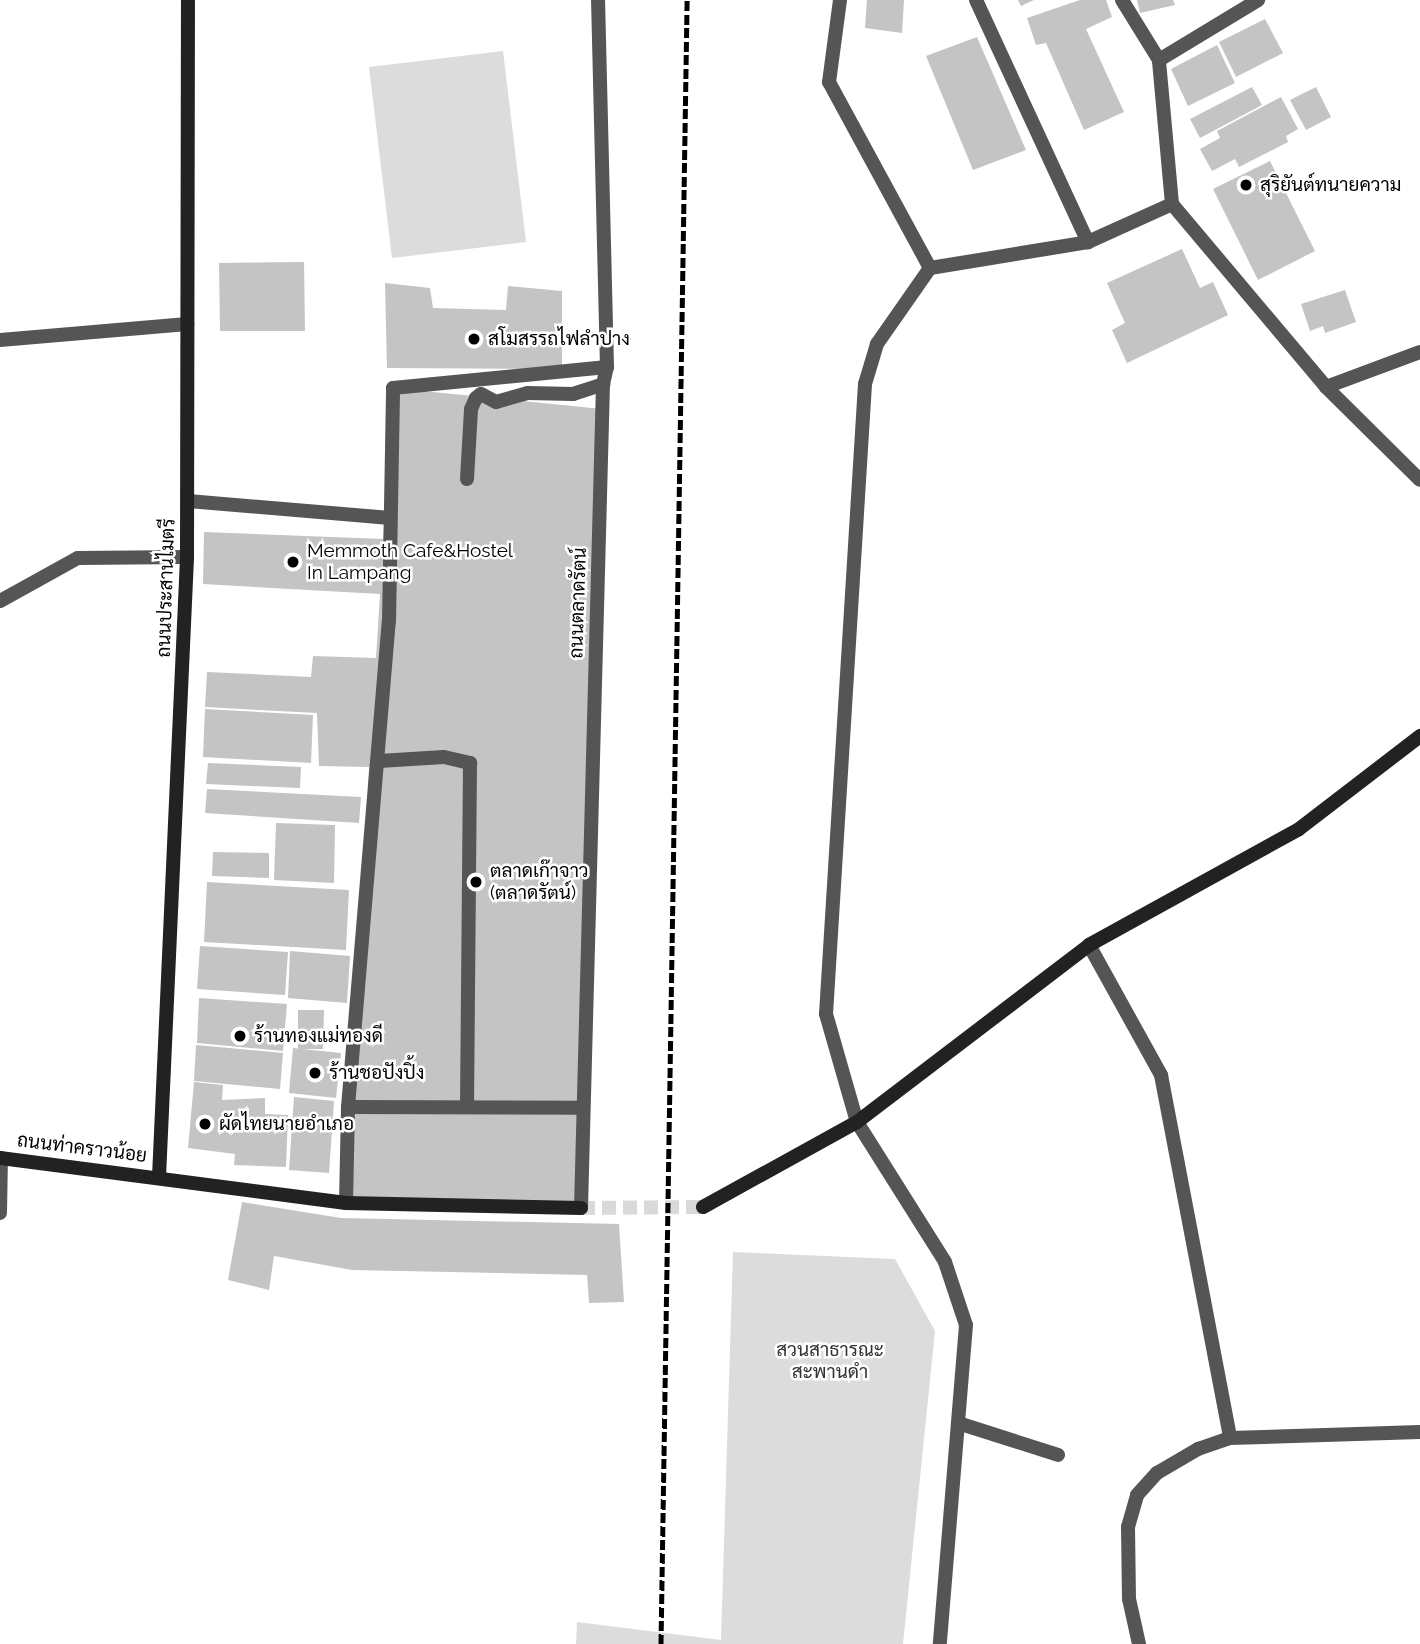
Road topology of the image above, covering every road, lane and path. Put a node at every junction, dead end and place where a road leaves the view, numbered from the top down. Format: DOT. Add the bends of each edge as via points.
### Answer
graph roads {
  1 [pos="188,0"];
  2 [pos="598,0"];
  3 [pos="840,0"];
  4 [pos="975,0"];
  5 [pos="1122,0"];
  6 [pos="1258,0"];
  7 [pos="1159,60"];
  8 [pos="1172,204"];
  9 [pos="1088,242"];
  10 [pos="930,268"];
  11 [pos="187,324"];
  12 [pos="0,340"];
  13 [pos="1420,352"];
  14 [pos="607,367"];
  15 [pos="603,384"];
  16 [pos="1326,387"];
  17 [pos="467,479"];
  18 [pos="1420,480"];
  19 [pos="188,501"];
  20 [pos="390,518"];
  21 [pos="187,557"];
  22 [pos="0,601"];
  23 [pos="1420,736"];
  24 [pos="379,761"];
  25 [pos="1089,945"];
  26 [pos="467,1105"];
  27 [pos="348,1107"];
  28 [pos="583,1108"];
  29 [pos="857,1122"];
  30 [pos="0,1158"];
  31 [pos="159,1177"];
  32 [pos="346,1203"];
  33 [pos="703,1207"];
  34 [pos="581,1208"];
  35 [pos="0,1213"];
  36 [pos="958,1423"];
  37 [pos="1420,1433"];
  38 [pos="1230,1437"];
  39 [pos="1058,1455"];
  40 [pos="940,1644"];
  41 [pos="1139,1644"];
  1 -- 11 [label="street, ถนนประสานไมตรี"];
  2 -- 14 [label="street, ถนนตลาดรัตน์"];
  3 -- 10 [label="street" via="829,82"];
  4 -- 9 [label="street"];
  5 -- 7 [label="street"];
  6 -- 7 [label="street"];
  7 -- 8 [label="street"];
  8 -- 9 [label="street"];
  8 -- 16 [label="street"];
  9 -- 10 [label="street"];
  10 -- 29 [label="street" via="877,344 865,384 826,1014"];
  11 -- 12 [label="street"];
  11 -- 19 [label="street, ถนนประสานไมตรี"];
  13 -- 16 [label="street"];
  14 -- 15 [label="street, ถนนตลาดรัตน์"];
  14 -- 20 [label="street" via="393,388"];
  15 -- 17 [label="street" via="573,394 528,393 496,402 481,394 475,398"];
  15 -- 28 [label="street, ถนนตลาดรัตน์"];
  16 -- 18 [label="street"];
  19 -- 20 [label="street"];
  19 -- 21 [label="street, ถนนประสานไมตรี"];
  20 -- 24 [label="street" via="389,622"];
  21 -- 22 [label="street" via="78,558"];
  21 -- 31 [label="street, ถนนประสานไมตรี"];
  23 -- 25 [label="street" via="1299,829"];
  24 -- 26 [label="street" via="444,757 470,763"];
  24 -- 27 [label="street"];
  25 -- 29 [label="street"];
  25 -- 38 [label="street" via="1161,1075"];
  26 -- 27 [label="street"];
  26 -- 28 [label="street"];
  27 -- 32 [label="street"];
  28 -- 34 [label="street, ถนนตลาดรัตน์"];
  29 -- 33 [label="street"];
  29 -- 36 [label="street" via="945,1262 962,1312 966,1325"];
  30 -- 31 [label="street, ถนนท่าคราวน้อย"];
  30 -- 35 [label="street"];
  31 -- 32 [label="street, ถนนท่าคราวน้อย"];
  32 -- 34 [label="street, ถนนท่าคราวน้อย"];
  36 -- 39 [label="street"];
  36 -- 40 [label="street"];
  37 -- 38 [label="street"];
  38 -- 41 [label="street" via="1157,1473 1137,1495 1128,1527 1129,1599"];
}
